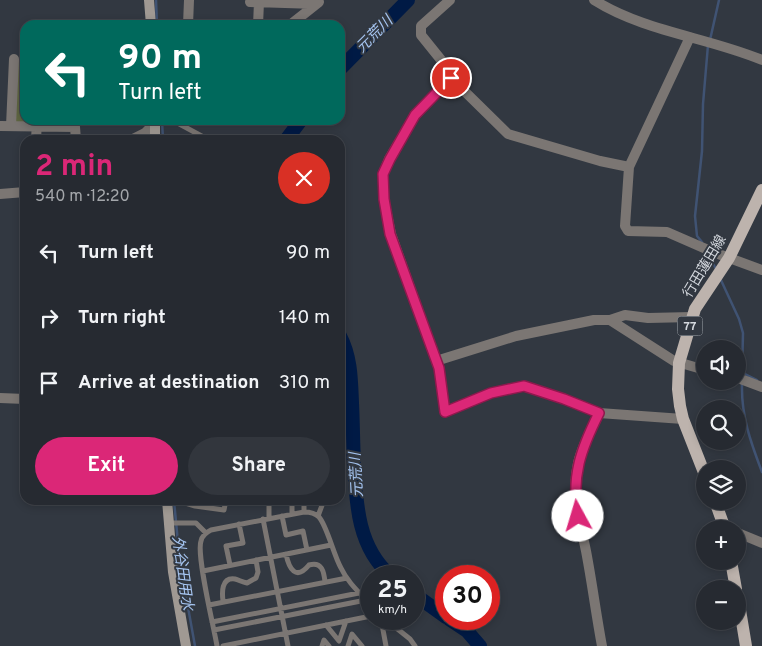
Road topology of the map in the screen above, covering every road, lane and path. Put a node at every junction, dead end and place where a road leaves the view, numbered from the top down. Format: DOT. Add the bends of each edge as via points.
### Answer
graph roads {
  1 [pos="149,0"];
  2 [pos="189,0"];
  3 [pos="450,0"];
  4 [pos="594,0"];
  5 [pos="319,2"];
  6 [pos="151,20"];
  7 [pos="188,20"];
  8 [pos="257,20"];
  9 [pos="296,20"];
  10 [pos="690,37"];
  11 [pos="14,59"];
  12 [pos="762,60"];
  13 [pos="451,78"];
  14 [pos="20,125"];
  15 [pos="52,125"];
  16 [pos="151,125"];
  17 [pos="181,125"];
  18 [pos="0,126"];
  19 [pos="11,126"];
  20 [pos="76,135"];
  21 [pos="138,135"];
  22 [pos="200,135"];
  23 [pos="629,167"];
  24 [pos="762,190"];
  25 [pos="20,192"];
  26 [pos="0,194"];
  27 [pos="728,258"];
  28 [pos="762,270"];
  29 [pos="692,317"];
  30 [pos="610,320"];
  31 [pos="436,361"];
  32 [pos="679,363"];
  33 [pos="696,368"];
  34 [pos="746,381"];
  35 [pos="762,387"];
  36 [pos="0,398"];
  37 [pos="20,399"];
  38 [pos="599,413"];
  39 [pos="683,419"];
  40 [pos="699,460"];
  41 [pos="167,505"];
  42 [pos="192,505"];
  43 [pos="225,505"];
  44 [pos="268,505"];
  45 [pos="292,505"];
  46 [pos="304,505"];
  47 [pos="322,505"];
  48 [pos="304,512"];
  49 [pos="292,514"];
  50 [pos="282,516"];
  51 [pos="318,516"];
  52 [pos="266,519"];
  53 [pos="168,523"];
  54 [pos="239,524"];
  55 [pos="206,533"];
  56 [pos="746,536"];
  57 [pos="762,543"];
  58 [pos="331,546"];
  59 [pos="307,550"];
  60 [pos="286,554"];
  61 [pos="270,557"];
  62 [pos="256,560"];
  63 [pos="230,565"];
  64 [pos="203,571"];
  65 [pos="347,578"];
  66 [pos="326,582"];
  67 [pos="277,591"];
  68 [pos="359,593"];
  69 [pos="360,601"];
  70 [pos="223,602"];
  71 [pos="209,605"];
  72 [pos="281,608"];
  73 [pos="282,616"];
  74 [pos="360,618"];
  75 [pos="346,621"];
  76 [pos="212,622"];
  77 [pos="326,625"];
  78 [pos="214,630"];
  79 [pos="383,630"];
  80 [pos="399,630"];
  81 [pos="743,630"];
  82 [pos="286,634"];
  83 [pos="186,646"];
  84 [pos="217,646"];
  85 [pos="222,646"];
  86 [pos="288,646"];
  87 [pos="322,646"];
  88 [pos="329,646"];
  89 [pos="348,646"];
  90 [pos="362,646"];
  91 [pos="386,646"];
  92 [pos="415,646"];
  93 [pos="602,646"];
  94 [pos="746,646"];
  1 -- 6 [label="street"];
  2 -- 7 [label="street"];
  3 -- 13 [label="street" via="421,26 421,35 450,72"];
  4 -- 10 [label="street" via="633,19"];
  5 -- 8 [label="street" via="254,2"];
  5 -- 9 [label="street"];
  10 -- 12 [label="street"];
  10 -- 23 [label="street"];
  11 -- 19 [label="street"];
  13 -- 23 [label="street" via="508,134"];
  13 -- 31 [label="street" via="415,115 383,174 390,234"];
  14 -- 19 [label="street"];
  15 -- 20 [label="street" via="75,128"];
  16 -- 21 [label="street"];
  17 -- 22 [label="lane"];
  18 -- 19 [label="street"];
  23 -- 27 [label="street" via="625,226 628,231 667,232"];
  24 -- 27 [label="main road, 行田蓮田線 / 77"];
  25 -- 26 [label="street"];
  27 -- 28 [label="street"];
  27 -- 29 [label="main road, 行田蓮田線 / 77"];
  29 -- 30 [label="street" via="625,315"];
  29 -- 32 [label="main road, 行田蓮田線 / 77"];
  30 -- 31 [label="street" via="594,320 516,336"];
  30 -- 32 [label="street"];
  31 -- 38 [label="street" via="445,412 491,393 524,386"];
  32 -- 33 [label="street"];
  32 -- 39 [label="main road, 行田蓮田線 / 77" via="678,389"];
  34 -- 35 [label="street"];
  36 -- 37 [label="street"];
  38 -- 39 [label="street"];
  38 -- 93 [label="street" via="580,456 575,482 580,530"];
  39 -- 40 [label="main road, 行田蓮田線 / 77"];
  41 -- 53 [label="street"];
  42 -- 43 [label="lane" via="224,510"];
  44 -- 52 [label="lane"];
  45 -- 49 [label="lane"];
  46 -- 48 [label="lane"];
  47 -- 51 [label="lane"];
  48 -- 49 [label="lane"];
  48 -- 51 [label="lane"];
  49 -- 50 [label="lane"];
  50 -- 52 [label="lane"];
  50 -- 59 [label="lane" via="286,535 303,531"];
  51 -- 58 [label="lane"];
  52 -- 54 [label="lane"];
  52 -- 61 [label="lane"];
  53 -- 55 [label="lane" via="196,523"];
  53 -- 83 [label="street"];
  54 -- 55 [label="lane"];
  54 -- 63 [label="lane" via="243,543 226,546"];
  55 -- 64 [label="lane" via="200,544"];
  56 -- 57 [label="street"];
  58 -- 59 [label="lane"];
  58 -- 65 [label="lane"];
  59 -- 60 [label="lane"];
  60 -- 61 [label="lane"];
  60 -- 66 [label="lane" via="292,571 302,572 309,564 318,564"];
  61 -- 62 [label="lane"];
  61 -- 67 [label="lane"];
  62 -- 63 [label="lane"];
  62 -- 70 [label="lane" via="256,578 247,583 226,581 222,591"];
  63 -- 64 [label="lane"];
  64 -- 71 [label="lane"];
  65 -- 66 [label="lane"];
  65 -- 68 [label="lane"];
  66 -- 67 [label="lane"];
  67 -- 70 [label="lane"];
  67 -- 72 [label="lane"];
  68 -- 72 [label="lane"];
  69 -- 73 [label="lane"];
  70 -- 71 [label="lane"];
  71 -- 76 [label="lane"];
  72 -- 73 [label="lane"];
  72 -- 76 [label="lane"];
  73 -- 78 [label="lane"];
  73 -- 82 [label="lane"];
  74 -- 75 [label="lane"];
  75 -- 77 [label="lane"];
  75 -- 77 [label="lane" via="339,641"];
  76 -- 78 [label="lane"];
  77 -- 82 [label="lane"];
  78 -- 84 [label="lane"];
  79 -- 91 [label="lane"];
  80 -- 92 [label="lane"];
  81 -- 94 [label="main road"];
  82 -- 85 [label="lane"];
  82 -- 86 [label="lane"];
  87 -- 88 [label="lane" via="324,640"];
  89 -- 90 [label="lane" via="352,634"];
}
